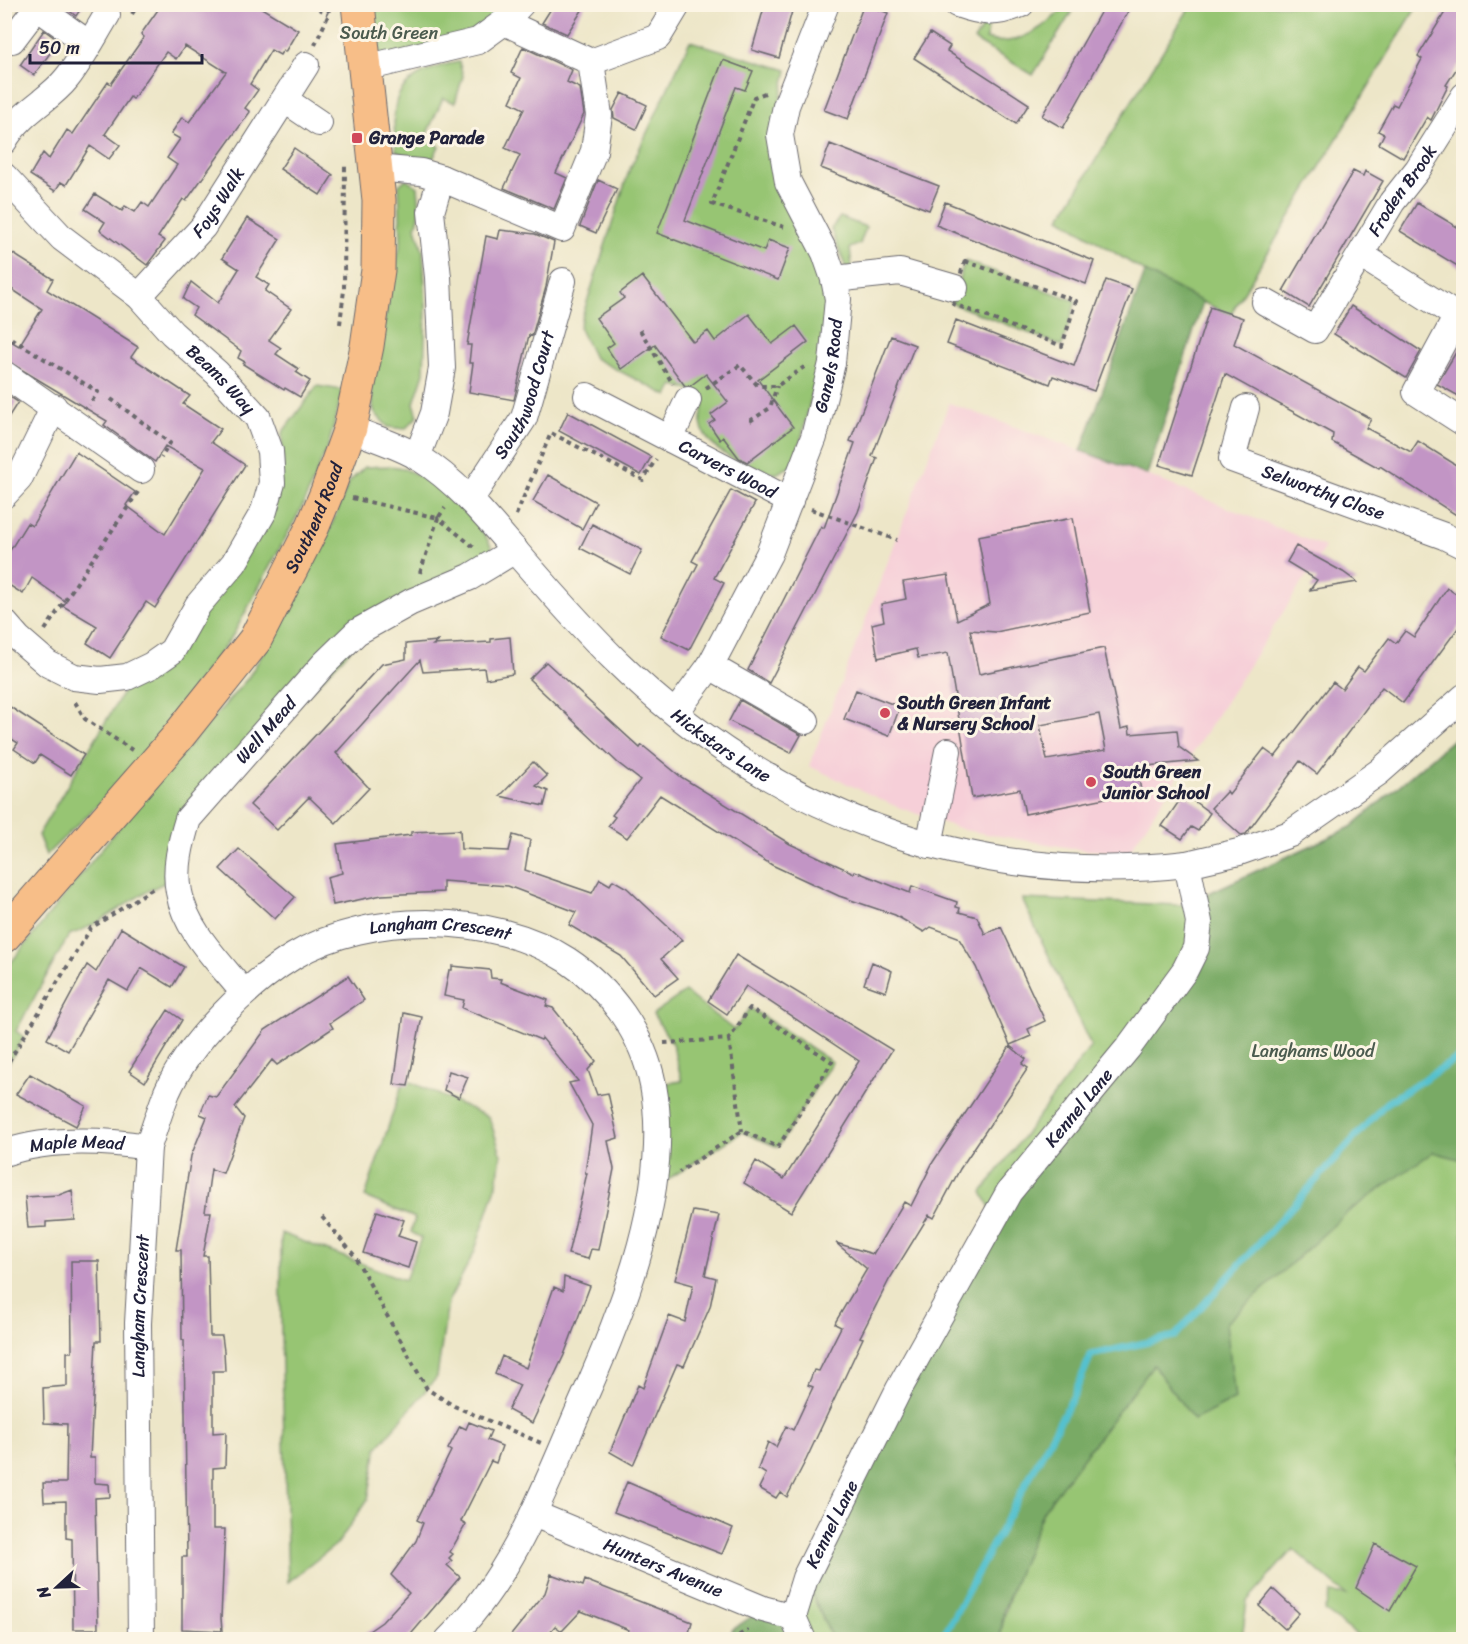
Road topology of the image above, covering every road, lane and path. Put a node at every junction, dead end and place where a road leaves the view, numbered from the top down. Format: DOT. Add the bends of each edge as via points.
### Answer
graph roads {
  1 [pos="311,4"];
  2 [pos="328,4"];
  3 [pos="678,4"];
  4 [pos="826,4"];
  5 [pos="957,4"];
  6 [pos="1021,4"];
  7 [pos="344,9"];
  8 [pos="512,13"];
  9 [pos="107,15"];
  10 [pos="12,40"];
  11 [pos="89,44"];
  12 [pos="591,62"];
  13 [pos="306,65"];
  14 [pos="364,68"];
  15 [pos="796,81"];
  16 [pos="1464,96"];
  17 [pos="285,100"];
  18 [pos="320,123"];
  19 [pos="4,141"];
  20 [pos="345,155"];
  21 [pos="375,168"];
  22 [pos="4,176"];
  23 [pos="441,178"];
  24 [pos="816,238"];
  25 [pos="1360,255"];
  26 [pos="834,279"];
  27 [pos="563,282"];
  28 [pos="955,288"];
  29 [pos="138,296"];
  30 [pos="1265,302"];
  31 [pos="1460,311"];
  32 [pos="640,330"];
  33 [pos="4,334"];
  34 [pos="338,335"];
  35 [pos="833,348"];
  36 [pos="4,374"];
  37 [pos="777,386"];
  38 [pos="587,396"];
  39 [pos="111,399"];
  40 [pos="688,400"];
  41 [pos="54,407"];
  42 [pos="1246,408"];
  43 [pos="750,421"];
  44 [pos="77,423"];
  45 [pos="1464,423"];
  46 [pos="350,428"];
  47 [pos="670,439"];
  48 [pos="417,457"];
  49 [pos="141,470"];
  50 [pos="327,492"];
  51 [pos="4,495"];
  52 [pos="464,495"];
  53 [pos="790,501"];
  54 [pos="438,518"];
  55 [pos="897,540"];
  56 [pos="1464,546"];
  57 [pos="505,551"];
  58 [pos="411,602"];
  59 [pos="4,622"];
  60 [pos="31,650"];
  61 [pos="710,666"];
  62 [pos="62,673"];
  63 [pos="1464,697"];
  64 [pos="676,712"];
  65 [pos="806,721"];
  66 [pos="948,751"];
  67 [pos="139,754"];
  68 [pos="929,846"];
  69 [pos="1187,864"];
  70 [pos="178,878"];
  71 [pos="4,936"];
  72 [pos="244,993"];
  73 [pos="729,1038"];
  74 [pos="640,1045"];
  75 [pos="4,1069"];
  76 [pos="742,1131"];
  77 [pos="148,1147"];
  78 [pos="4,1153"];
  79 [pos="651,1190"];
  80 [pos="322,1217"];
  81 [pos="560,1452"];
  82 [pos="534,1514"];
  83 [pos="798,1628"];
  84 [pos="141,1640"];
  85 [pos="448,1640"];
  1 -- 7 [label="path"];
  2 -- 7 [label="path"];
  3 -- 12 [label="street" via="658,37"];
  4 -- 15 [label="street, Ganels Road"];
  5 -- 6 [label="street" via="982,13 1006,11"];
  7 -- 13 [label="path"];
  7 -- 14 [label="main road, Southend Road"];
  8 -- 12 [label="street"];
  8 -- 14 [label="street" via="478,41"];
  9 -- 11 [label="street"];
  10 -- 11 [label="street" via="37,7"];
  11 -- 19 [label="street" via="66,80 37,103"];
  12 -- 23 [label="street" via="599,115 594,151 562,229"];
  13 -- 17 [label="street, Foys Walk"];
  14 -- 21 [label="main road, Southend Road"];
  15 -- 24 [label="street, Ganels Road" via="780,135 782,155 788,182"];
  15 -- 24 [label="path" via="754,97 712,204"];
  16 -- 25 [label="street, Froden Brook"];
  17 -- 18 [label="street"];
  17 -- 29 [label="street, Foys Walk" via="203,227"];
  20 -- 34 [label="path" via="344,290"];
  21 -- 23 [label="street"];
  21 -- 46 [label="main road, Southend Road" via="379,200 378,270"];
  22 -- 29 [label="street, Beams Way" via="62,237"];
  23 -- 48 [label="street" via="431,212 442,368 434,413"];
  24 -- 26 [label="street, Ganels Road"];
  25 -- 30 [label="street, Froden Brook" via="1315,330"];
  25 -- 31 [label="street, Froden Brook"];
  26 -- 28 [label="street" via="900,272"];
  26 -- 35 [label="street, Ganels Road" via="838,299"];
  27 -- 52 [label="street, Southwood Court" via="524,418"];
  28 -- 28 [label="path" via="951,303 1062,345 1076,302 965,261"];
  29 -- 62 [label="street, Beams Way" via="258,418 270,451 272,483 264,511 234,562 198,605 171,651 127,676 100,680"];
  31 -- 45 [label="street, Froden Brook" via="1416,392"];
  32 -- 40 [label="path"];
  33 -- 44 [label="path" via="98,392"];
  35 -- 37 [label="path"];
  35 -- 53 [label="street, Ganels Road" via="814,437"];
  36 -- 41 [label="street"];
  37 -- 40 [label="path" via="758,386 740,365"];
  37 -- 43 [label="path" via="770,408"];
  38 -- 47 [label="street"];
  39 -- 49 [label="path" via="170,442 158,464"];
  40 -- 47 [label="street, Carvers Wood"];
  41 -- 44 [label="street"];
  41 -- 51 [label="street" via="19,479"];
  42 -- 56 [label="street, Selworthy Close" via="1232,459"];
  44 -- 49 [label="street"];
  46 -- 48 [label="street, Hickstars Lane"];
  46 -- 50 [label="main road, Southend Road"];
  47 -- 53 [label="street, Carvers Wood"];
  47 -- 57 [label="path" via="643,480 551,433"];
  48 -- 52 [label="street, Hickstars Lane"];
  49 -- 60 [label="path" via="139,491"];
  50 -- 54 [label="path"];
  50 -- 71 [label="main road, Southend Road" via="255,640 176,739"];
  52 -- 54 [label="path"];
  52 -- 57 [label="street, Hickstars Lane"];
  53 -- 55 [label="path"];
  53 -- 61 [label="street, Ganels Road" via="769,554"];
  54 -- 57 [label="path"];
  54 -- 58 [label="path"];
  57 -- 58 [label="street, Well Mead"];
  57 -- 64 [label="street, Hickstars Lane" via="615,661"];
  58 -- 70 [label="street, Well Mead" via="357,632 324,663 188,819 180,846"];
  59 -- 60 [label="street, Beams Way"];
  60 -- 62 [label="street, Beams Way"];
  61 -- 64 [label="street, Ganels Road"];
  61 -- 65 [label="street"];
  62 -- 67 [label="path" via="85,719"];
  63 -- 69 [label="street" via="1379,772 1290,834 1239,852"];
  64 -- 68 [label="street, Hickstars Lane" via="755,770 797,794"];
  66 -- 68 [label="street"];
  68 -- 69 [label="street, Hickstars Lane" via="1026,865 1080,870 1136,870"];
  69 -- 83 [label="street, Kennel Lane" via="1199,922 1196,948 1185,970 1128,1048 1009,1192 898,1389 805,1578"];
  70 -- 72 [label="street, Well Mead" via="179,893 194,927"];
  70 -- 75 [label="path" via="162,883 91,928"];
  72 -- 74 [label="street, Langham Crescent" via="294,956 338,935 393,924 460,925 494,931 567,959 606,992 630,1023"];
  72 -- 77 [label="street, Langham Crescent" via="215,1023 168,1089"];
  73 -- 74 [label="path"];
  73 -- 76 [label="path"];
  73 -- 76 [label="path" via="750,1008 832,1062 778,1147"];
  74 -- 79 [label="street, Langham Crescent" via="655,1103"];
  76 -- 79 [label="path"];
  77 -- 78 [label="street, Maple Mead" via="114,1142 63,1143"];
  77 -- 84 [label="street, Langham Crescent" via="138,1323"];
  79 -- 81 [label="street, Langham Crescent" via="641,1247 626,1297"];
  80 -- 81 [label="path" via="354,1255 427,1389 454,1407"];
  81 -- 82 [label="street, Langham Crescent"];
  82 -- 83 [label="street, Hunters Avenue" via="764,1609"];
  82 -- 85 [label="street, Langham Crescent" via="496,1582"];
}
